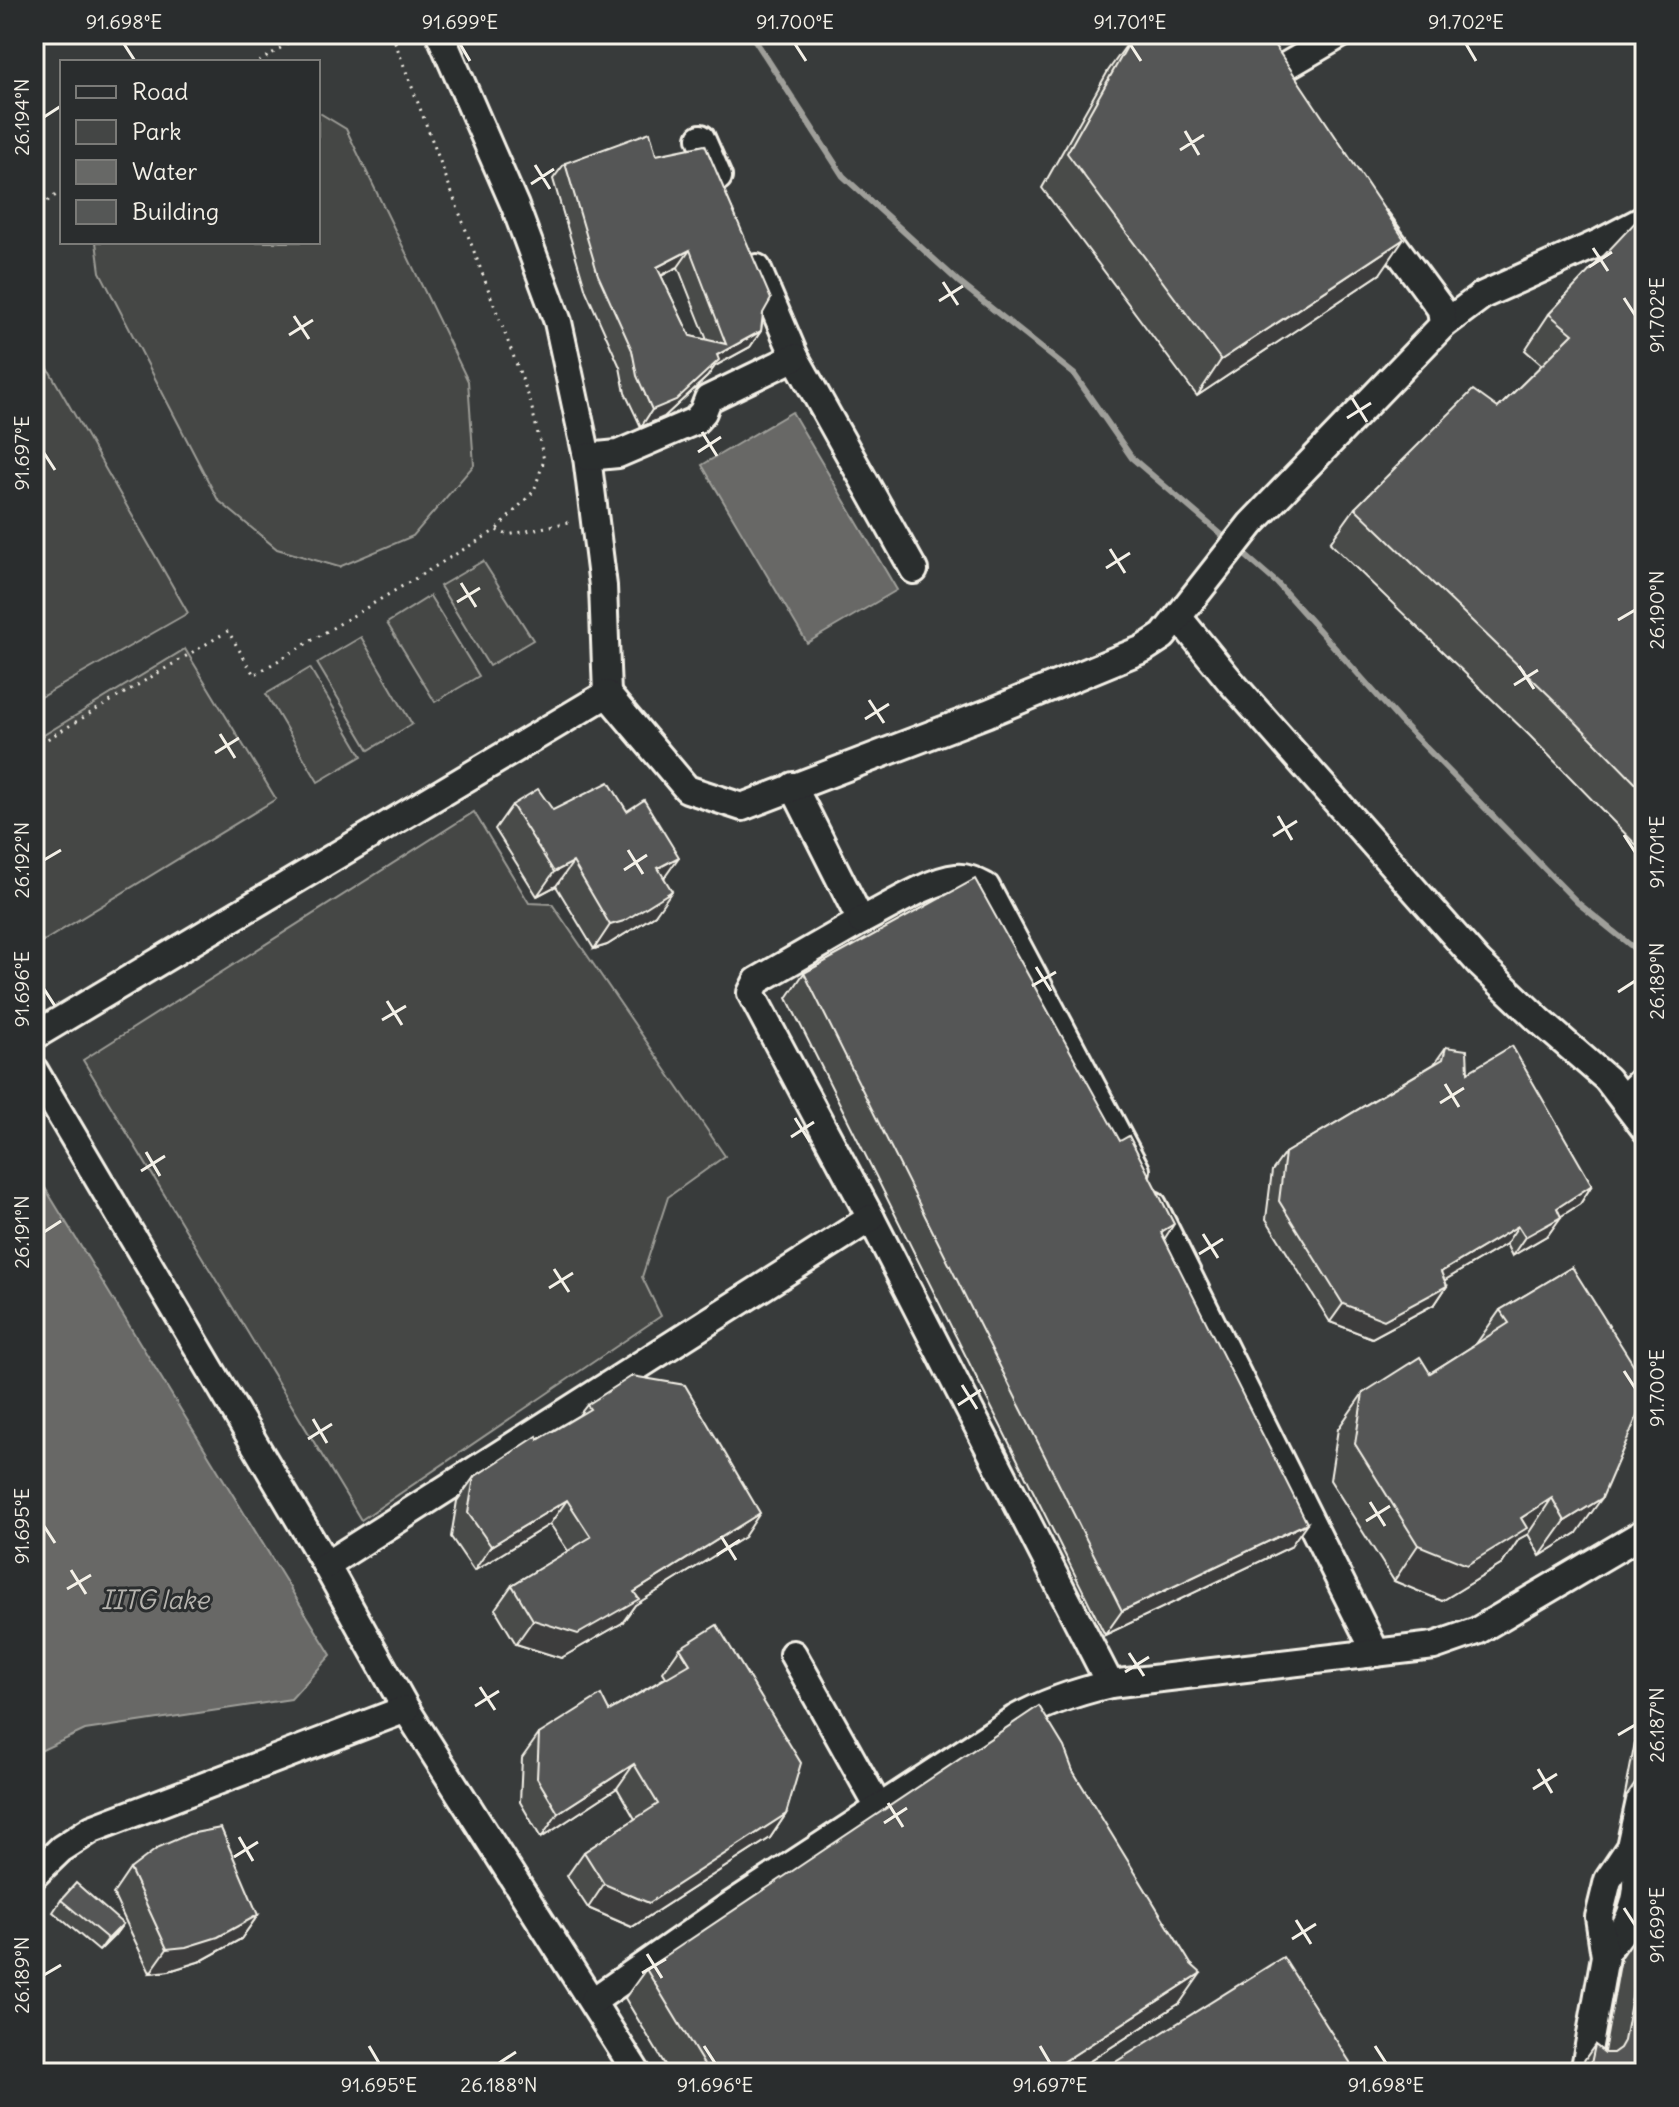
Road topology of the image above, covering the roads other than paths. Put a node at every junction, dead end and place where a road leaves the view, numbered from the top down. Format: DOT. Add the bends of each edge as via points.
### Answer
graph roads {
  1 [pos="440,34"];
  2 [pos="1341,34"];
  3 [pos="1287,100"];
  4 [pos="701,138"];
  5 [pos="726,197"];
  6 [pos="1359,199"];
  7 [pos="1645,219"];
  8 [pos="745,240"];
  9 [pos="1443,325"];
  10 [pos="795,357"];
  11 [pos="587,457"];
  12 [pos="914,570"];
  13 [pos="1179,618"];
  14 [pos="607,694"];
  15 [pos="793,786"];
  16 [pos="861,921"];
  17 [pos="34,1036"];
  18 [pos="34,1070"];
  19 [pos="1645,1077"];
  20 [pos="1623,1099"];
  21 [pos="1645,1129"];
  22 [pos="871,1218"];
  23 [pos="1645,1532"];
  24 [pos="326,1565"];
  25 [pos="1376,1653"];
  26 [pos="793,1654"];
  27 [pos="1110,1684"];
  28 [pos="406,1709"];
  29 [pos="1645,1778"];
  30 [pos="879,1808"];
  31 [pos="34,1875"];
  32 [pos="593,2001"];
  33 [pos="637,2073"];
  34 [pos="1584,2073"];
  1 -- 11 [label="street" via="515,206 558,322"];
  2 -- 3 [label="street" via="1263,65"];
  4 -- 5 [label="street"];
  6 -- 9 [label="street" via="1441,309"];
  7 -- 9 [label="street" via="1483,295"];
  8 -- 10 [label="street"];
  9 -- 13 [label="street" via="1251,524"];
  10 -- 11 [label="street" via="708,399 695,421 618,454"];
  10 -- 12 [label="street"];
  11 -- 14 [label="street" via="603,586"];
  13 -- 15 [label="street" via="1143,649"];
  13 -- 20 [label="street" via="1479,963"];
  14 -- 15 [label="street" via="687,789 742,807"];
  14 -- 17 [label="street"];
  15 -- 16 [label="street"];
  16 -- 22 [label="street" via="757,981 751,993"];
  16 -- 25 [label="street" via="940,881 972,879 986,887 1092,1084"];
  18 -- 24 [label="street"];
  19 -- 20 [label="street"];
  20 -- 21 [label="street"];
  22 -- 24 [label="street"];
  22 -- 27 [label="street"];
  23 -- 25 [label="street" via="1477,1631 1434,1646"];
  24 -- 28 [label="street"];
  25 -- 27 [label="street"];
  26 -- 30 [label="street"];
  27 -- 30 [label="street" via="1075,1692 1044,1716"];
  28 -- 31 [label="street" via="92,1829"];
  28 -- 32 [label="street"];
  29 -- 34 [label="street" via="1630,1847 1607,1883 1599,1917 1605,1951"];
  30 -- 32 [label="street"];
  32 -- 33 [label="street"];
}
